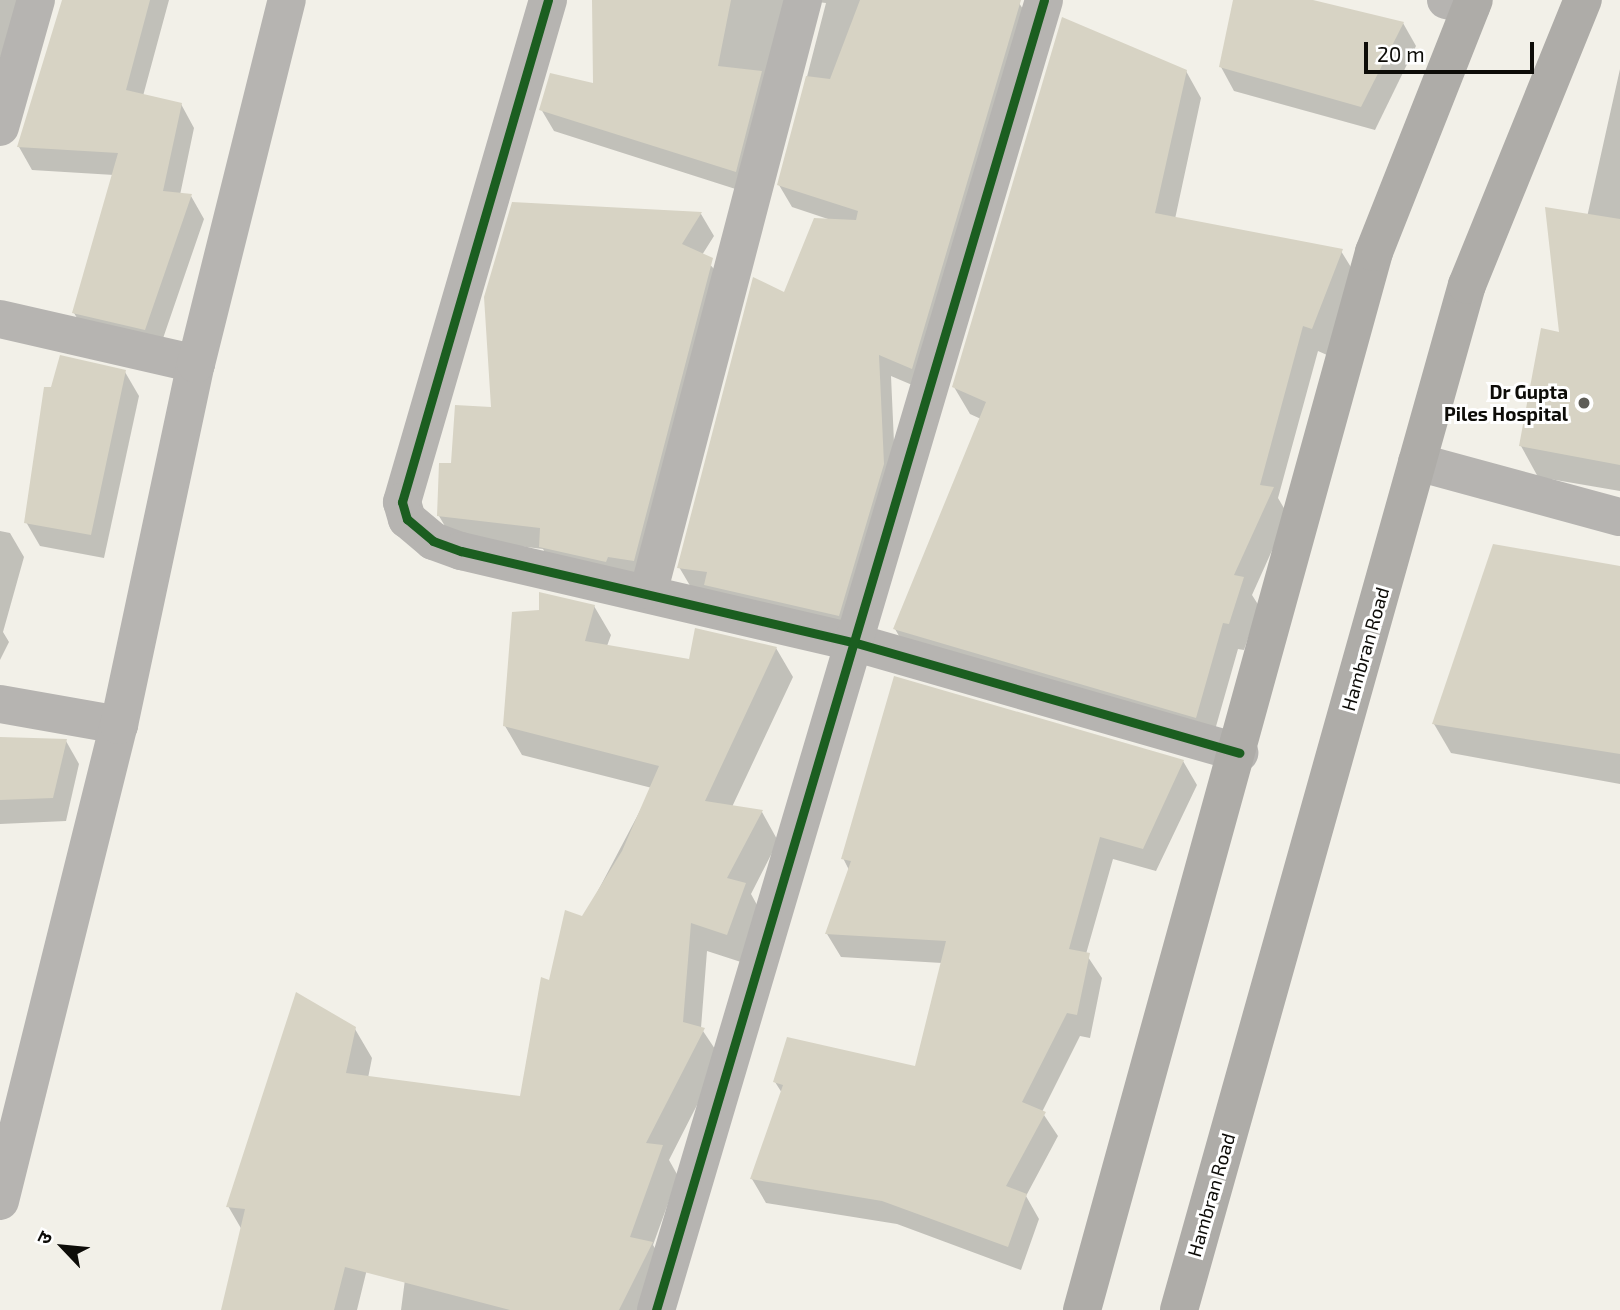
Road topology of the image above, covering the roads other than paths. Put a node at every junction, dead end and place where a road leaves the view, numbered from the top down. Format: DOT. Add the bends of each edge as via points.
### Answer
graph roads {
  1 [pos="36,0"];
  2 [pos="287,0"];
  3 [pos="548,0"];
  4 [pos="803,0"];
  5 [pos="1044,0"];
  6 [pos="1583,0"];
  7 [pos="1464,2"];
  8 [pos="0,127"];
  9 [pos="0,318"];
  10 [pos="196,364"];
  11 [pos="1417,462"];
  12 [pos="1620,517"];
  13 [pos="649,590"];
  14 [pos="853,642"];
  15 [pos="0,704"];
  16 [pos="119,725"];
  17 [pos="1239,753"];
  18 [pos="13,1103"];
  19 [pos="0,1201"];
  20 [pos="656,1310"];
  21 [pos="1082,1310"];
  22 [pos="1179,1310"];
  1 -- 8 [label="street"];
  2 -- 10 [label="street"];
  3 -- 13 [label="street" via="402,502 421,533 461,551"];
  4 -- 13 [label="street"];
  5 -- 14 [label="street"];
  6 -- 11 [label="main road, Hambran Road" via="1467,285"];
  7 -- 17 [label="main road" via="1374,252"];
  9 -- 10 [label="street"];
  10 -- 16 [label="street"];
  11 -- 12 [label="street"];
  11 -- 22 [label="main road, Hambran Road"];
  13 -- 14 [label="street"];
  14 -- 17 [label="street"];
  14 -- 20 [label="street"];
  15 -- 16 [label="street"];
  16 -- 18 [label="street"];
  17 -- 21 [label="main road"];
  18 -- 19 [label="street"];
}
